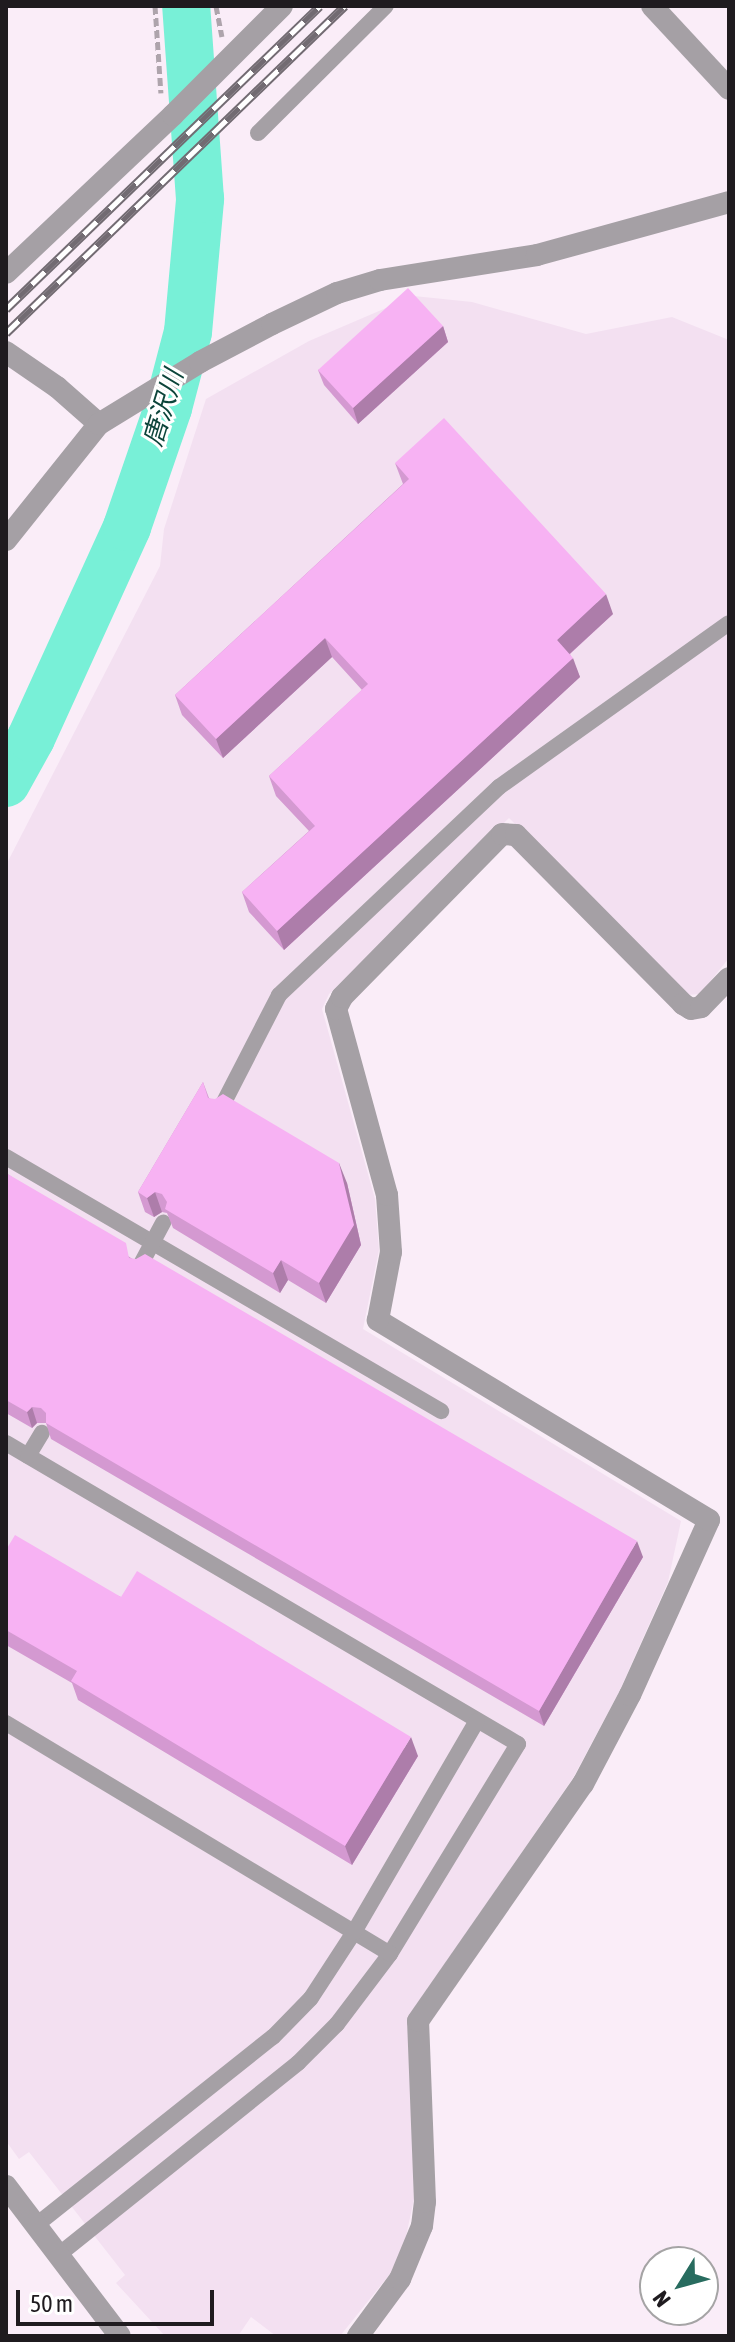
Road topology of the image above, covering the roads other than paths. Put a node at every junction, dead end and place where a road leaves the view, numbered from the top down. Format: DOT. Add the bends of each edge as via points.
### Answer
graph roads {
  1 [pos="282,6"];
  2 [pos="386,6"];
  3 [pos="652,6"];
  4 [pos="729,89"];
  5 [pos="258,133"];
  6 [pos="729,202"];
  7 [pos="6,273"];
  8 [pos="6,352"];
  9 [pos="99,424"];
  10 [pos="6,540"];
  11 [pos="729,623"];
  12 [pos="729,978"];
  13 [pos="221,1108"];
  14 [pos="6,1157"];
  15 [pos="163,1223"];
  16 [pos="153,1243"];
  17 [pos="141,1264"];
  18 [pos="441,1411"];
  19 [pos="42,1433"];
  20 [pos="6,1443"];
  21 [pos="28,1456"];
  22 [pos="709,1520"];
  23 [pos="729,1531"];
  24 [pos="477,1721"];
  25 [pos="6,1723"];
  26 [pos="354,1932"];
  27 [pos="390,1954"];
  28 [pos="6,2186"];
  29 [pos="35,2226"];
  30 [pos="57,2256"];
  31 [pos="120,2336"];
  32 [pos="358,2336"];
  1 -- 7 [label="street"];
  2 -- 5 [label="lane"];
  3 -- 4 [label="street"];
  6 -- 9 [label="street" via="537,255 380,280 337,293 200,362"];
  8 -- 9 [label="street"];
  9 -- 10 [label="street"];
  11 -- 13 [label="lane" via="499,787 279,995"];
  12 -- 22 [label="street" via="701,1007 683,1004 516,835 502,834 336,1009 387,1195 391,1252 378,1320"];
  14 -- 16 [label="lane"];
  15 -- 16 [label="lane"];
  16 -- 17 [label="lane"];
  16 -- 18 [label="lane"];
  19 -- 21 [label="lane"];
  20 -- 21 [label="lane"];
  21 -- 24 [label="lane"];
  22 -- 23 [label="street"];
  22 -- 32 [label="street" via="630,1695 583,1784 418,2021 422,2226 408,2264"];
  24 -- 26 [label="lane"];
  24 -- 27 [label="lane" via="518,1744"];
  25 -- 26 [label="lane"];
  26 -- 27 [label="lane"];
  26 -- 29 [label="lane" via="311,1998 273,2037"];
  27 -- 30 [label="lane" via="356,2002 298,2063"];
  28 -- 29 [label="street"];
  29 -- 30 [label="street"];
  30 -- 31 [label="street"];
}
